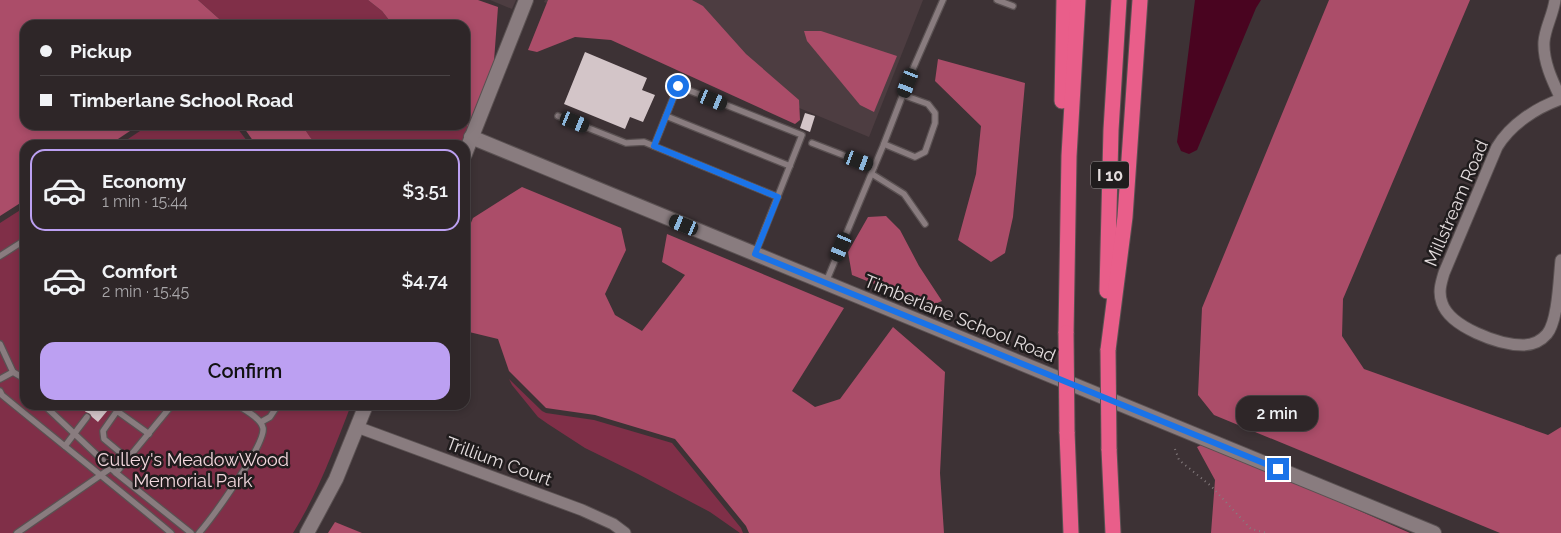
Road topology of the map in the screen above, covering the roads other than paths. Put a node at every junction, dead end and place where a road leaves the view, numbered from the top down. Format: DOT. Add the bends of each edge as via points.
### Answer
graph roads {
  1 [pos="526,0"];
  2 [pos="944,0"];
  3 [pos="997,0"];
  4 [pos="1064,0"];
  5 [pos="1078,0"];
  6 [pos="1119,0"];
  7 [pos="1140,0"];
  8 [pos="1554,0"];
  9 [pos="1014,6"];
  10 [pos="903,94"];
  11 [pos="1561,99"];
  12 [pos="558,116"];
  13 [pos="666,116"];
  14 [pos="471,137"];
  15 [pos="470,140"];
  16 [pos="812,143"];
  17 [pos="884,144"];
  18 [pos="654,146"];
  19 [pos="790,166"];
  20 [pos="874,167"];
  21 [pos="872,174"];
  22 [pos="778,197"];
  23 [pos="925,224"];
  24 [pos="20,243"];
  25 [pos="1066,245"];
  26 [pos="755,254"];
  27 [pos="0,256"];
  28 [pos="1561,260"];
  29 [pos="826,283"];
  30 [pos="0,344"];
  31 [pos="1108,350"];
  32 [pos="12,372"];
  33 [pos="20,376"];
  34 [pos="0,379"];
  35 [pos="0,392"];
  36 [pos="20,410"];
  37 [pos="21,410"];
  38 [pos="49,410"];
  39 [pos="168,410"];
  40 [pos="244,410"];
  41 [pos="275,410"];
  42 [pos="364,410"];
  43 [pos="87,417"];
  44 [pos="260,422"];
  45 [pos="357,427"];
  46 [pos="74,434"];
  47 [pos="148,434"];
  48 [pos="65,446"];
  49 [pos="128,459"];
  50 [pos="111,468"];
  51 [pos="116,473"];
  52 [pos="101,474"];
  53 [pos="17,533"];
  54 [pos="171,533"];
  55 [pos="190,533"];
  56 [pos="200,533"];
  57 [pos="307,533"];
  58 [pos="625,533"];
  59 [pos="1071,533"];
  60 [pos="1112,533"];
  61 [pos="1434,533"];
  1 -- 14 [label="street"];
  2 -- 10 [label="lane"];
  3 -- 9 [label="lane"];
  4 -- 25 [label="highway" via="1062,128"];
  5 -- 25 [label="highway, I 10"];
  6 -- 31 [label="highway, I 10" via="1109,201"];
  7 -- 31 [label="highway" via="1125,217"];
  8 -- 11 [label="street, Millstream Road" via="1544,42 1545,58"];
  10 -- 17 [label="lane"];
  10 -- 17 [label="lane" via="928,104 935,112 935,123 925,152 915,157"];
  11 -- 28 [label="street, Millstream Road" via="1527,116 1503,137 1497,147 1444,273 1440,287 1442,305 1457,323 1468,329 1508,343 1532,344 1541,340 1552,326"];
  12 -- 18 [label="lane" via="626,143 644,142"];
  13 -- 18 [label="lane"];
  13 -- 19 [label="lane"];
  13 -- 19 [label="lane" via="678,86 802,135"];
  14 -- 15 [label="street"];
  14 -- 26 [label="street, Timberlane School Road"];
  16 -- 20 [label="lane"];
  17 -- 20 [label="lane"];
  18 -- 22 [label="lane"];
  19 -- 22 [label="lane"];
  20 -- 21 [label="lane"];
  21 -- 23 [label="lane" via="904,194"];
  21 -- 29 [label="lane"];
  22 -- 26 [label="lane"];
  24 -- 27 [label="lane"];
  25 -- 59 [label="highway, I 10, bridge"];
  26 -- 29 [label="street, Timberlane School Road"];
  29 -- 61 [label="street, Timberlane School Road"];
  30 -- 32 [label="lane"];
  31 -- 60 [label="highway, I 10, bridge"];
  32 -- 33 [label="lane"];
  32 -- 34 [label="lane"];
  35 -- 36 [label="lane"];
  37 -- 48 [label="lane"];
  38 -- 46 [label="lane"];
  39 -- 47 [label="lane"];
  40 -- 44 [label="lane"];
  41 -- 44 [label="lane"];
  42 -- 45 [label="street"];
  43 -- 46 [label="lane"];
  44 -- 56 [label="lane" via="262,437 257,448"];
  45 -- 57 [label="street" via="336,479"];
  45 -- 58 [label="street, Trillium Court" via="582,510"];
  46 -- 48 [label="lane"];
  46 -- 50 [label="lane"];
  47 -- 49 [label="lane"];
  47 -- 49 [label="lane" via="117,411 102,431 104,439"];
  48 -- 52 [label="lane"];
  49 -- 51 [label="lane"];
  50 -- 51 [label="lane"];
  50 -- 52 [label="lane"];
  51 -- 55 [label="lane"];
  52 -- 53 [label="lane"];
  52 -- 54 [label="lane"];
}
